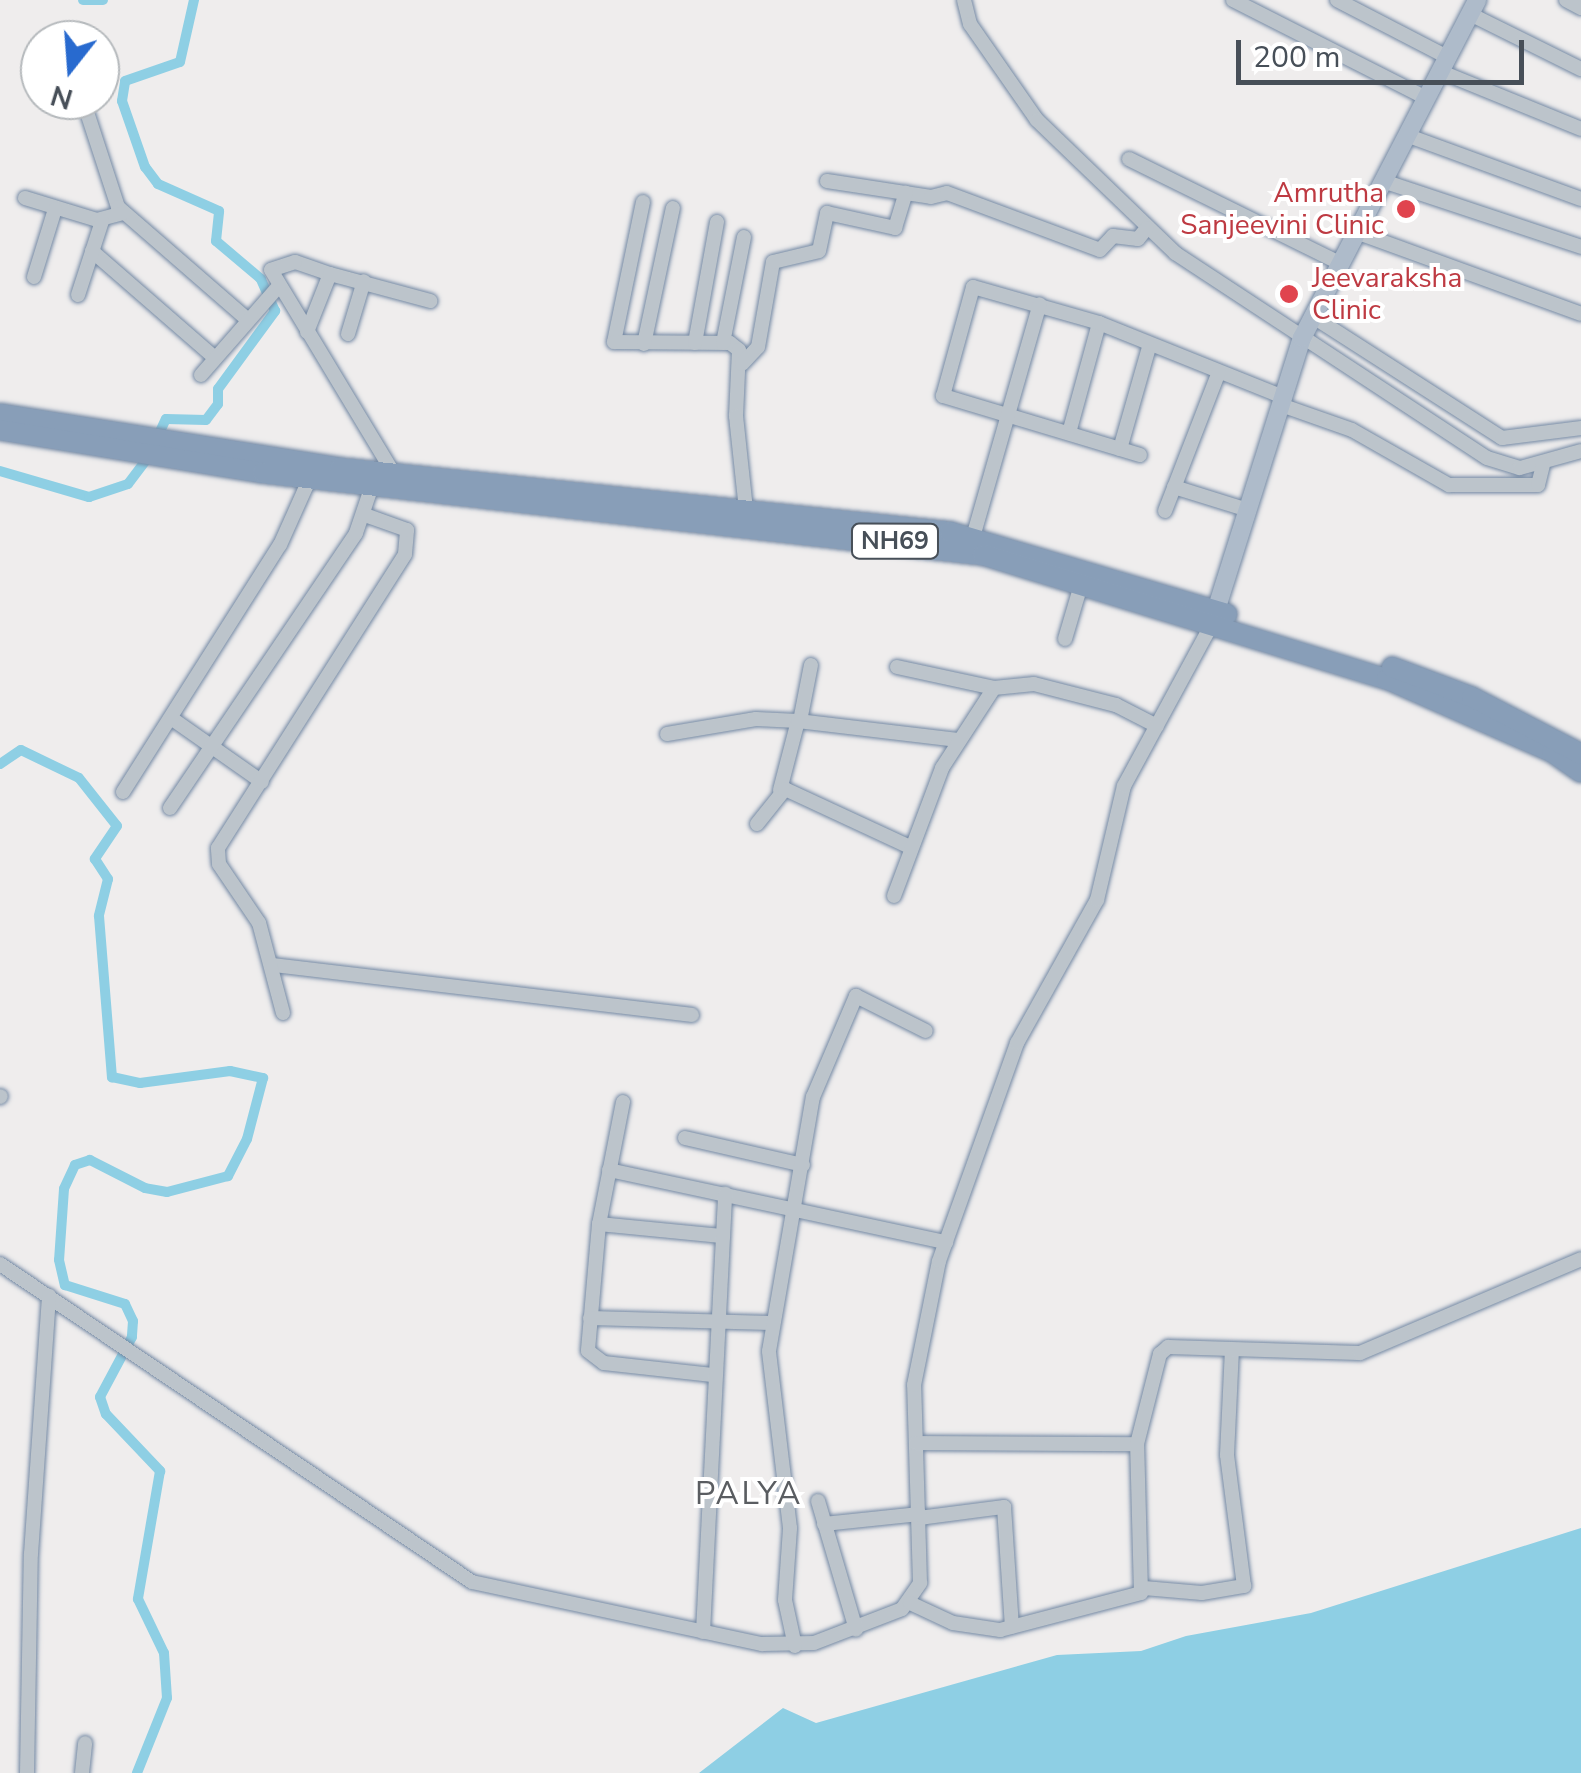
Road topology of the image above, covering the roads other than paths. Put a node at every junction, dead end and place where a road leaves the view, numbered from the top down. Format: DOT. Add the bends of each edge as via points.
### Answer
graph roads {
  1 [pos="964,0"];
  2 [pos="1233,0"];
  3 [pos="1337,0"];
  4 [pos="1566,0"];
  5 [pos="1473,4"];
  6 [pos="1581,8"];
  7 [pos="1443,64"];
  8 [pos="1581,69"];
  9 [pos="1426,98"];
  10 [pos="89,120"];
  11 [pos="1581,129"];
  12 [pos="1406,135"];
  13 [pos="1129,159"];
  14 [pos="827,180"];
  15 [pos="1382,180"];
  16 [pos="906,193"];
  17 [pos="25,198"];
  18 [pos="1581,198"];
  19 [pos="644,202"];
  20 [pos="673,208"];
  21 [pos="54,209"];
  22 [pos="124,213"];
  23 [pos="102,221"];
  24 [pos="717,222"];
  25 [pos="1147,228"];
  26 [pos="1356,232"];
  27 [pos="744,237"];
  28 [pos="1581,247"];
  29 [pos="92,251"];
  30 [pos="1340,263"];
  31 [pos="330,274"];
  32 [pos="34,277"];
  33 [pos="364,281"];
  34 [pos="272,291"];
  35 [pos="78,295"];
  36 [pos="430,300"];
  37 [pos="1040,304"];
  38 [pos="1581,314"];
  39 [pos="248,320"];
  40 [pos="1099,322"];
  41 [pos="1307,328"];
  42 [pos="308,332"];
  43 [pos="348,334"];
  44 [pos="723,343"];
  45 [pos="644,344"];
  46 [pos="695,344"];
  47 [pos="1149,348"];
  48 [pos="216,358"];
  49 [pos="742,364"];
  50 [pos="1219,372"];
  51 [pos="201,375"];
  52 [pos="1282,401"];
  53 [pos="0,414"];
  54 [pos="1009,415"];
  55 [pos="1581,428"];
  56 [pos="0,430"];
  57 [pos="1069,433"];
  58 [pos="133,443"];
  59 [pos="1120,448"];
  60 [pos="175,450"];
  61 [pos="1581,451"];
  62 [pos="1140,454"];
  63 [pos="1543,465"];
  64 [pos="380,476"];
  65 [pos="310,478"];
  66 [pos="1174,488"];
  67 [pos="746,510"];
  68 [pos="1248,510"];
  69 [pos="1166,511"];
  70 [pos="365,515"];
  71 [pos="973,537"];
  72 [pos="1081,584"];
  73 [pos="1214,617"];
  74 [pos="1065,639"];
  75 [pos="810,664"];
  76 [pos="897,667"];
  77 [pos="994,688"];
  78 [pos="171,718"];
  79 [pos="799,721"];
  80 [pos="1157,726"];
  81 [pos="667,734"];
  82 [pos="958,740"];
  83 [pos="1555,746"];
  84 [pos="213,747"];
  85 [pos="1581,754"];
  86 [pos="1581,772"];
  87 [pos="262,782"];
  88 [pos="780,790"];
  89 [pos="123,792"];
  90 [pos="170,808"];
  91 [pos="758,824"];
  92 [pos="910,847"];
  93 [pos="894,896"];
  94 [pos="273,965"];
  95 [pos="283,1012"];
  96 [pos="692,1014"];
  97 [pos="926,1032"];
  98 [pos="623,1102"];
  99 [pos="684,1138"];
  100 [pos="803,1166"];
  101 [pos="609,1170"];
  102 [pos="725,1194"];
  103 [pos="792,1209"];
  104 [pos="599,1224"];
  105 [pos="721,1236"];
  106 [pos="946,1242"];
  107 [pos="1581,1259"];
  108 [pos="0,1264"];
  109 [pos="50,1296"];
  110 [pos="590,1318"];
  111 [pos="771,1323"];
  112 [pos="714,1326"];
  113 [pos="1232,1350"];
  114 [pos="712,1375"];
  115 [pos="916,1443"];
  116 [pos="1137,1444"];
  117 [pos="818,1501"];
  118 [pos="919,1516"];
  119 [pos="824,1524"];
  120 [pos="1144,1588"];
  121 [pos="910,1602"];
  122 [pos="1012,1627"];
  123 [pos="856,1630"];
  124 [pos="703,1632"];
  125 [pos="794,1646"];
  126 [pos="85,1743"];
  127 [pos="27,1773"];
  128 [pos="82,1773"];
  1 -- 25 [label="street" via="970,24 1037,120"];
  2 -- 9 [label="street"];
  3 -- 7 [label="street"];
  4 -- 6 [label="street"];
  5 -- 7 [label="main road"];
  5 -- 8 [label="street"];
  7 -- 9 [label="main road"];
  7 -- 11 [label="street"];
  9 -- 12 [label="main road"];
  10 -- 22 [label="street" via="106,181"];
  12 -- 15 [label="main road"];
  12 -- 18 [label="street"];
  13 -- 30 [label="street"];
  14 -- 16 [label="street"];
  15 -- 26 [label="main road"];
  15 -- 28 [label="street"];
  16 -- 25 [label="street" via="947,193 1100,250 1113,236 1138,239"];
  16 -- 49 [label="street" via="896,228 828,213 819,251 773,262 758,347"];
  17 -- 21 [label="street"];
  19 -- 45 [label="street" via="614,342"];
  20 -- 45 [label="street"];
  21 -- 23 [label="street"];
  21 -- 32 [label="street"];
  22 -- 23 [label="street"];
  22 -- 39 [label="street"];
  23 -- 29 [label="street"];
  24 -- 46 [label="street"];
  25 -- 41 [label="street"];
  26 -- 30 [label="main road"];
  26 -- 38 [label="street"];
  27 -- 44 [label="street"];
  29 -- 35 [label="street"];
  29 -- 48 [label="street"];
  30 -- 41 [label="main road"];
  31 -- 33 [label="street"];
  31 -- 34 [label="street" via="287,264 272,270"];
  31 -- 42 [label="street"];
  33 -- 36 [label="street"];
  33 -- 43 [label="street"];
  34 -- 39 [label="street"];
  34 -- 42 [label="street"];
  37 -- 40 [label="street"];
  37 -- 54 [label="street"];
  37 -- 54 [label="street" via="973,287 942,394"];
  39 -- 48 [label="street"];
  40 -- 47 [label="street"];
  40 -- 57 [label="street"];
  41 -- 52 [label="main road"];
  41 -- 55 [label="street" via="1502,438"];
  41 -- 63 [label="street" via="1487,458 1520,468"];
  42 -- 64 [label="street"];
  44 -- 46 [label="street"];
  44 -- 49 [label="street" via="735,345"];
  45 -- 46 [label="street"];
  47 -- 50 [label="street"];
  47 -- 59 [label="street"];
  48 -- 51 [label="street"];
  49 -- 67 [label="street" via="736,416"];
  50 -- 52 [label="street"];
  50 -- 66 [label="street"];
  52 -- 63 [label="street" via="1352,430 1450,485 1538,485"];
  52 -- 68 [label="main road"];
  53 -- 58 [label="highway, NH69"];
  54 -- 57 [label="street"];
  54 -- 71 [label="street"];
  56 -- 58 [label="highway, NH69"];
  57 -- 59 [label="street"];
  58 -- 60 [label="highway, NH69"];
  59 -- 62 [label="street"];
  60 -- 64 [label="highway, NH69"];
  60 -- 65 [label="highway, NH69"];
  61 -- 63 [label="street"];
  64 -- 65 [label="highway, NH69"];
  64 -- 67 [label="highway, NH69"];
  64 -- 70 [label="street"];
  64 -- 72 [label="highway, NH69" via="936,546"];
  65 -- 78 [label="street" via="280,545"];
  66 -- 68 [label="street"];
  66 -- 69 [label="street"];
  67 -- 71 [label="highway, NH69"];
  68 -- 73 [label="main road"];
  70 -- 84 [label="street"];
  70 -- 87 [label="street" via="407,530 405,554"];
  71 -- 73 [label="highway, NH69"];
  72 -- 73 [label="highway, NH69"];
  72 -- 74 [label="street"];
  73 -- 80 [label="street"];
  73 -- 83 [label="highway, NH69" via="1384,663"];
  75 -- 79 [label="street"];
  76 -- 77 [label="street"];
  77 -- 80 [label="street" via="1013,681 1047,687 1116,705"];
  77 -- 82 [label="street"];
  78 -- 84 [label="street"];
  78 -- 89 [label="street"];
  79 -- 81 [label="street" via="756,719"];
  79 -- 82 [label="street"];
  79 -- 88 [label="street"];
  80 -- 106 [label="street" via="1124,786 1097,900 1017,1043"];
  82 -- 92 [label="street"];
  83 -- 85 [label="highway, NH69"];
  83 -- 86 [label="highway, NH69"];
  84 -- 87 [label="street"];
  84 -- 90 [label="street"];
  87 -- 94 [label="street" via="217,858 259,923"];
  88 -- 91 [label="street"];
  88 -- 92 [label="street"];
  92 -- 93 [label="street"];
  94 -- 95 [label="street"];
  94 -- 96 [label="street"];
  97 -- 100 [label="street" via="861,998 850,1002 813,1097"];
  98 -- 101 [label="street"];
  99 -- 100 [label="street"];
  100 -- 103 [label="street"];
  101 -- 102 [label="street"];
  101 -- 104 [label="street"];
  102 -- 103 [label="street"];
  102 -- 105 [label="street"];
  103 -- 106 [label="street"];
  103 -- 111 [label="street"];
  104 -- 105 [label="street"];
  104 -- 110 [label="street"];
  105 -- 112 [label="street"];
  106 -- 115 [label="street" via="917,1359"];
  107 -- 113 [label="street" via="1360,1352"];
  108 -- 109 [label="street"];
  109 -- 124 [label="street" via="452,1573"];
  109 -- 127 [label="street" via="31,1554"];
  110 -- 112 [label="street"];
  110 -- 114 [label="street" via="588,1350 596,1361"];
  111 -- 112 [label="street"];
  111 -- 125 [label="street" via="769,1366 790,1528 784,1593"];
  112 -- 114 [label="street"];
  113 -- 116 [label="street" via="1164,1349"];
  113 -- 120 [label="street" via="1227,1454 1244,1586 1202,1592"];
  114 -- 124 [label="street"];
  115 -- 116 [label="street"];
  115 -- 118 [label="street"];
  116 -- 120 [label="street"];
  117 -- 119 [label="street"];
  118 -- 119 [label="street"];
  118 -- 121 [label="street" via="920,1583"];
  118 -- 122 [label="street" via="1006,1508"];
  119 -- 123 [label="street"];
  120 -- 122 [label="street" via="1135,1599"];
  121 -- 122 [label="street" via="953,1623"];
  121 -- 123 [label="street"];
  123 -- 125 [label="street"];
  124 -- 125 [label="street"];
  126 -- 128 [label="street"];
}
